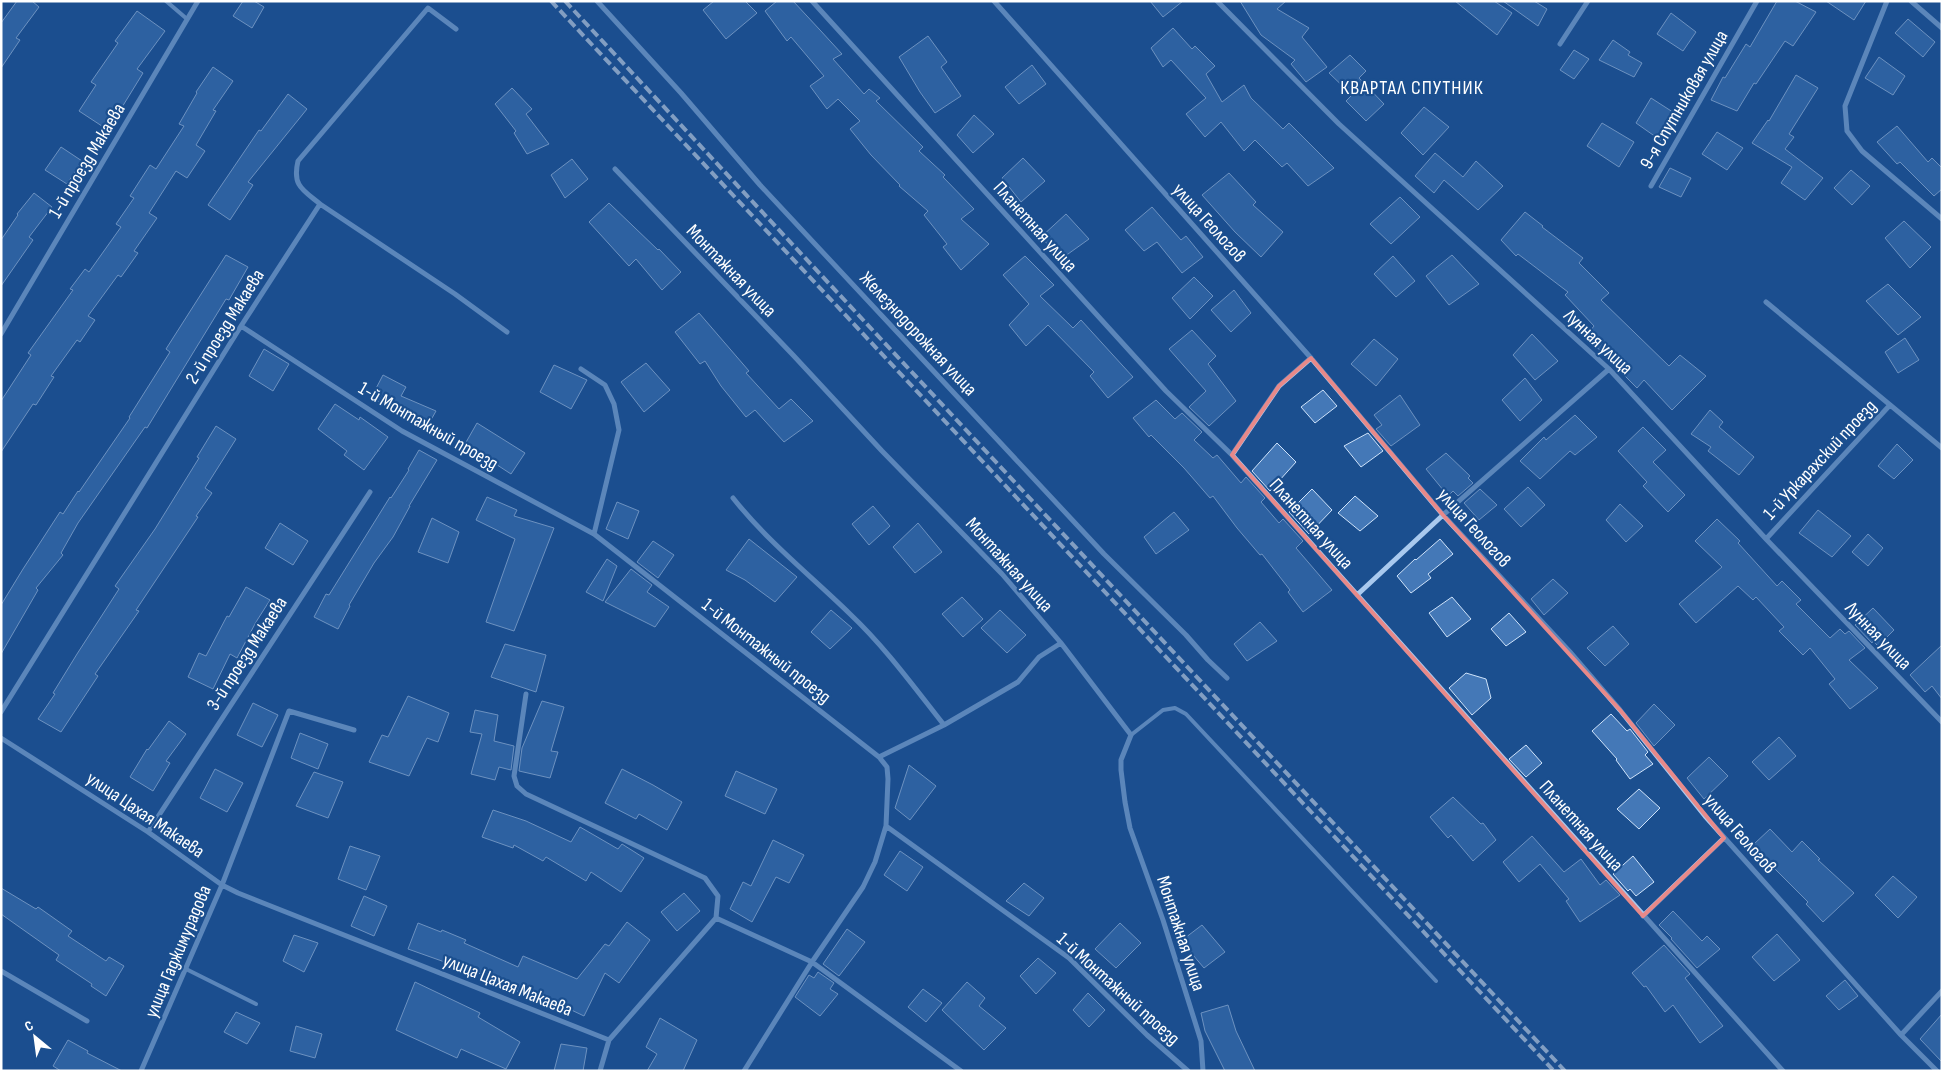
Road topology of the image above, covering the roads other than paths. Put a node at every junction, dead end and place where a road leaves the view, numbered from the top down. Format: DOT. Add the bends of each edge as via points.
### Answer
graph roads {
  1 [pos="166,1"];
  2 [pos="198,1"];
  3 [pos="597,1"];
  4 [pos="812,1"];
  5 [pos="994,1"];
  6 [pos="1217,1"];
  7 [pos="1588,1"];
  8 [pos="1757,1"];
  9 [pos="1887,1"];
  10 [pos="1911,1"];
  11 [pos="187,19"];
  12 [pos="1942,28"];
  13 [pos="456,29"];
  14 [pos="1560,44"];
  15 [pos="615,169"];
  16 [pos="1651,186"];
  17 [pos="320,204"];
  18 [pos="1942,219"];
  19 [pos="1766,302"];
  20 [pos="241,326"];
  21 [pos="507,332"];
  22 [pos="1,334"];
  23 [pos="1311,358"];
  24 [pos="1609,369"];
  25 [pos="581,370"];
  26 [pos="1890,405"];
  27 [pos="1942,448"];
  28 [pos="1232,455"];
  29 [pos="370,492"];
  30 [pos="733,498"];
  31 [pos="1443,515"];
  32 [pos="594,534"];
  33 [pos="1766,539"];
  34 [pos="1356,595"];
  35 [pos="1061,643"];
  36 [pos="1227,678"];
  37 [pos="526,694"];
  38 [pos="1,712"];
  39 [pos="1942,722"];
  40 [pos="944,725"];
  41 [pos="354,730"];
  42 [pos="1131,735"];
  43 [pos="1,738"];
  44 [pos="879,756"];
  45 [pos="886,826"];
  46 [pos="148,832"];
  47 [pos="1724,838"];
  48 [pos="222,884"];
  49 [pos="1643,916"];
  50 [pos="716,918"];
  51 [pos="812,962"];
  52 [pos="186,969"];
  53 [pos="1,971"];
  54 [pos="1436,981"];
  55 [pos="1942,991"];
  56 [pos="256,1004"];
  57 [pos="87,1021"];
  58 [pos="1901,1035"];
  59 [pos="609,1040"];
  60 [pos="141,1071"];
  61 [pos="600,1071"];
  62 [pos="744,1071"];
  63 [pos="962,1071"];
  64 [pos="1188,1071"];
  65 [pos="1203,1071"];
  66 [pos="1783,1071"];
  67 [pos="1937,1071"];
  1 -- 11 [label="lane"];
  2 -- 11 [label="street, 1-й проезд Макаева"];
  3 -- 36 [label="street, Железнодорожная улица" via="760,184 1104,554"];
  4 -- 28 [label="street, Планетная улица" via="1166,391"];
  5 -- 23 [label="street, улица Геологов"];
  6 -- 24 [label="street, Лунная улица" via="1339,124"];
  7 -- 14 [label="street"];
  8 -- 16 [label="street, 9-я Спутниковая улица"];
  9 -- 18 [label="street" via="1845,106 1847,131 1862,151"];
  10 -- 12 [label="street"];
  11 -- 22 [label="street, 1-й проезд Макаева"];
  13 -- 17 [label="street" via="428,8 298,161 295,174 301,188"];
  15 -- 35 [label="street, Монтажная улица" via="1002,574"];
  17 -- 20 [label="street, 2-й проезд Макаева"];
  17 -- 21 [label="street"];
  19 -- 26 [label="street"];
  20 -- 32 [label="street, 1-й Монтажный проезд" via="402,431"];
  20 -- 38 [label="street, 2-й проезд Макаева"];
  23 -- 28 [label="street" via="1279,386"];
  23 -- 31 [label="street, улица Геологов"];
  24 -- 31 [label="street"];
  24 -- 33 [label="street, Лунная улица"];
  25 -- 32 [label="street" via="605,384 614,404 619,430"];
  26 -- 27 [label="street, 1-й Уркарахский проезд"];
  26 -- 33 [label="street, 1-й Уркарахский проезд"];
  28 -- 34 [label="street, Планетная улица"];
  29 -- 46 [label="street, 3-й проезд Макаева"];
  30 -- 40 [label="street" via="765,534 851,614"];
  31 -- 34 [label="street"];
  31 -- 47 [label="street, улица Геологов" via="1614,702"];
  32 -- 44 [label="street, 1-й Монтажный проезд"];
  33 -- 39 [label="street, Лунная улица"];
  34 -- 49 [label="street, Планетная улица"];
  35 -- 40 [label="street" via="1039,657 1018,682"];
  35 -- 42 [label="street, Монтажная улица"];
  37 -- 50 [label="street" via="514,776 517,786 526,794 706,878 718,896"];
  40 -- 44 [label="street"];
  41 -- 48 [label="street, улица Гаджимурадова" via="289,710"];
  42 -- 54 [label="lane" via="1163,710 1175,708 1186,714"];
  42 -- 65 [label="street, Монтажная улица" via="1122,760 1128,820 1201,1041"];
  43 -- 46 [label="street, улица Цахая Макаева"];
  44 -- 45 [label="street" via="887,767"];
  45 -- 51 [label="street" via="863,887"];
  45 -- 64 [label="street, 1-й Монтажный проезд" via="1069,958"];
  46 -- 48 [label="street, улица Цахая Макаева"];
  47 -- 49 [label="street"];
  47 -- 58 [label="street, улица Геологов"];
  48 -- 52 [label="street, улица Гаджимурадова"];
  48 -- 59 [label="street, улица Цахая Макаева" via="247,897"];
  49 -- 66 [label="street, Планетная улица"];
  50 -- 51 [label="street"];
  50 -- 59 [label="street"];
  51 -- 62 [label="street"];
  51 -- 63 [label="street"];
  52 -- 56 [label="lane"];
  52 -- 60 [label="street, улица Гаджимурадова"];
  53 -- 57 [label="street"];
  55 -- 58 [label="street"];
  58 -- 67 [label="street, улица Геологов"];
  59 -- 61 [label="street"];
}
